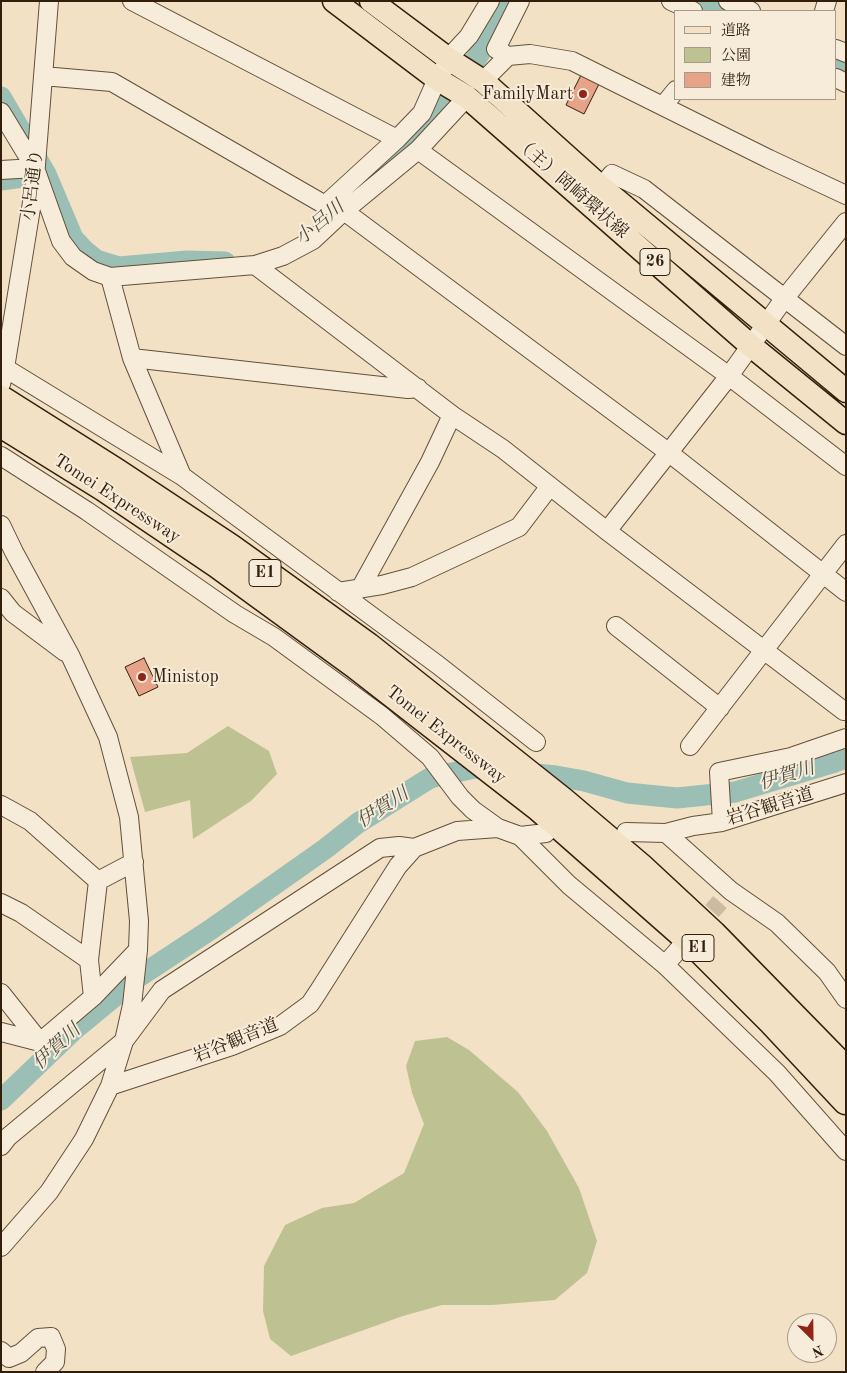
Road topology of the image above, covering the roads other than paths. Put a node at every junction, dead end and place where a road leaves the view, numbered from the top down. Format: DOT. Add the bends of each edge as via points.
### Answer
graph roads {
  1 [pos="49,1"];
  2 [pos="132,1"];
  3 [pos="334,1"];
  4 [pos="371,1"];
  5 [pos="490,1"];
  6 [pos="520,1"];
  7 [pos="671,1"];
  8 [pos="728,1"];
  9 [pos="691,10"];
  10 [pos="749,10"];
  11 [pos="508,56"];
  12 [pos="450,60"];
  13 [pos="42,76"];
  14 [pos="437,79"];
  15 [pos="483,81"];
  16 [pos="674,92"];
  17 [pos="467,97"];
  18 [pos="663,106"];
  19 [pos="1,112"];
  20 [pos="397,139"];
  21 [pos="418,150"];
  22 [pos="35,168"];
  23 [pos="1,170"];
  24 [pos="601,186"];
  25 [pos="846,195"];
  26 [pos="344,211"];
  27 [pos="846,222"];
  28 [pos="256,265"];
  29 [pos="110,277"];
  30 [pos="784,298"];
  31 [pos="765,325"];
  32 [pos="750,345"];
  33 [pos="846,346"];
  34 [pos="132,358"];
  35 [pos="729,376"];
  36 [pos="418,388"];
  37 [pos="846,391"];
  38 [pos="4,401"];
  39 [pos="452,415"];
  40 [pos="846,423"];
  41 [pos="668,452"];
  42 [pos="1,456"];
  43 [pos="846,466"];
  44 [pos="182,476"];
  45 [pos="550,486"];
  46 [pos="1,525"];
  47 [pos="607,531"];
  48 [pos="846,544"];
  49 [pos="823,574"];
  50 [pos="360,589"];
  51 [pos="338,592"];
  52 [pos="846,592"];
  53 [pos="1,598"];
  54 [pos="616,626"];
  55 [pos="764,650"];
  56 [pos="70,655"];
  57 [pos="720,708"];
  58 [pos="844,711"];
  59 [pos="846,738"];
  60 [pos="536,742"];
  61 [pos="690,746"];
  62 [pos="846,783"];
  63 [pos="551,804"];
  64 [pos="1,806"];
  65 [pos="722,814"];
  66 [pos="498,828"];
  67 [pos="626,832"];
  68 [pos="546,833"];
  69 [pos="666,833"];
  70 [pos="520,836"];
  71 [pos="414,848"];
  72 [pos="134,862"];
  73 [pos="98,880"];
  74 [pos="1,903"];
  75 [pos="679,948"];
  76 [pos="138,954"];
  77 [pos="89,960"];
  78 [pos="665,965"];
  79 [pos="1,993"];
  80 [pos="93,997"];
  81 [pos="846,999"];
  82 [pos="1,1032"];
  83 [pos="124,1041"];
  84 [pos="40,1042"];
  85 [pos="846,1070"];
  86 [pos="110,1086"];
  87 [pos="846,1101"];
  88 [pos="1,1146"];
  89 [pos="846,1150"];
  90 [pos="1,1247"];
  91 [pos="4,1356"];
  92 [pos="45,1372"];
  1 -- 13 [label="street, 小呂通り"];
  2 -- 20 [label="street"];
  3 -- 14 [label="main road, （主）岡崎環状線 / 26"];
  4 -- 12 [label="main road, （主）岡崎環状線 / 26"];
  5 -- 12 [label="street"];
  6 -- 11 [label="street" via="496,49"];
  7 -- 9 [label="street"];
  8 -- 10 [label="street"];
  11 -- 15 [label="street"];
  11 -- 18 [label="street" via="530,54 572,61"];
  12 -- 14 [label="street"];
  12 -- 15 [label="main road, （主）岡崎環状線 / 26"];
  13 -- 20 [label="street" via="112,82 325,205"];
  13 -- 22 [label="street, 小呂通り"];
  14 -- 17 [label="main road, （主）岡崎環状線 / 26"];
  14 -- 20 [label="street" via="422,113"];
  15 -- 24 [label="main road, （主）岡崎環状線 / 26"];
  16 -- 18 [label="street"];
  17 -- 21 [label="street"];
  17 -- 32 [label="main road, （主）岡崎環状線 / 26"];
  18 -- 25 [label="street"];
  19 -- 22 [label="street"];
  21 -- 26 [label="street"];
  21 -- 35 [label="street"];
  22 -- 23 [label="street"];
  22 -- 29 [label="street" via="61,241 73,257 93,271"];
  22 -- 38 [label="street, 小呂通り"];
  24 -- 30 [label="street" via="612,174 644,189"];
  24 -- 31 [label="main road, （主）岡崎環状線 / 26"];
  26 -- 28 [label="street" via="313,240"];
  26 -- 41 [label="street"];
  27 -- 30 [label="street"];
  28 -- 29 [label="street"];
  28 -- 36 [label="street"];
  29 -- 34 [label="street"];
  30 -- 31 [label="street"];
  30 -- 33 [label="street"];
  31 -- 32 [label="street"];
  31 -- 37 [label="main road, （主）岡崎環状線 / 26"];
  32 -- 35 [label="street"];
  32 -- 40 [label="main road, （主）岡崎環状線 / 26"];
  34 -- 36 [label="street"];
  34 -- 44 [label="street"];
  35 -- 41 [label="street"];
  35 -- 43 [label="street"];
  36 -- 39 [label="street"];
  38 -- 44 [label="street"];
  38 -- 63 [label="highway, Tomei Expressway / E1" via="104,488 355,664 469,754"];
  38 -- 63 [label="highway, Tomei Expressway / E1" via="230,547 368,646 505,757"];
  39 -- 45 [label="street"];
  39 -- 50 [label="street" via="430,462"];
  41 -- 47 [label="street"];
  41 -- 49 [label="street"];
  42 -- 66 [label="street" via="274,637 382,716 430,757 473,810"];
  44 -- 51 [label="street"];
  45 -- 47 [label="street"];
  45 -- 50 [label="street" via="519,527 412,577"];
  46 -- 56 [label="street"];
  47 -- 55 [label="street"];
  48 -- 49 [label="street"];
  49 -- 52 [label="street"];
  49 -- 55 [label="street"];
  50 -- 51 [label="street"];
  51 -- 60 [label="street"];
  53 -- 56 [label="street" via="13,613"];
  54 -- 57 [label="street"];
  55 -- 57 [label="street"];
  55 -- 58 [label="street"];
  56 -- 72 [label="street" via="108,737 129,817"];
  57 -- 61 [label="street"];
  59 -- 65 [label="street" via="790,757 719,772"];
  62 -- 65 [label="street, 岩谷観音道"];
  63 -- 85 [label="highway, Tomei Expressway / E1" via="642,868 713,934"];
  63 -- 87 [label="highway, Tomei Expressway / E1" via="772,1022"];
  64 -- 73 [label="street" via="30,821"];
  65 -- 69 [label="street, 岩谷観音道"];
  66 -- 70 [label="street"];
  66 -- 71 [label="street, 岩谷観音道" via="457,831"];
  67 -- 69 [label="street, 岩谷観音道"];
  68 -- 70 [label="street"];
  69 -- 81 [label="street" via="726,896 777,923 827,972"];
  70 -- 78 [label="street" via="569,885"];
  71 -- 83 [label="street" via="380,848 162,990"];
  71 -- 86 [label="street, 岩谷観音道" via="398,866 310,1004 300,1012 280,1026 232,1046"];
  72 -- 73 [label="street"];
  72 -- 76 [label="street"];
  73 -- 77 [label="street"];
  74 -- 77 [label="street"];
  75 -- 78 [label="street"];
  76 -- 80 [label="street"];
  76 -- 83 [label="street"];
  77 -- 80 [label="street"];
  78 -- 89 [label="street" via="778,1073"];
  79 -- 84 [label="street"];
  80 -- 84 [label="street"];
  82 -- 84 [label="street"];
  83 -- 86 [label="street"];
  83 -- 88 [label="street"];
  86 -- 90 [label="street" via="84,1140 49,1192"];
  91 -- 92 [label="street" via="21,1353 38,1338 51,1337 56,1349 55,1362"];
}
